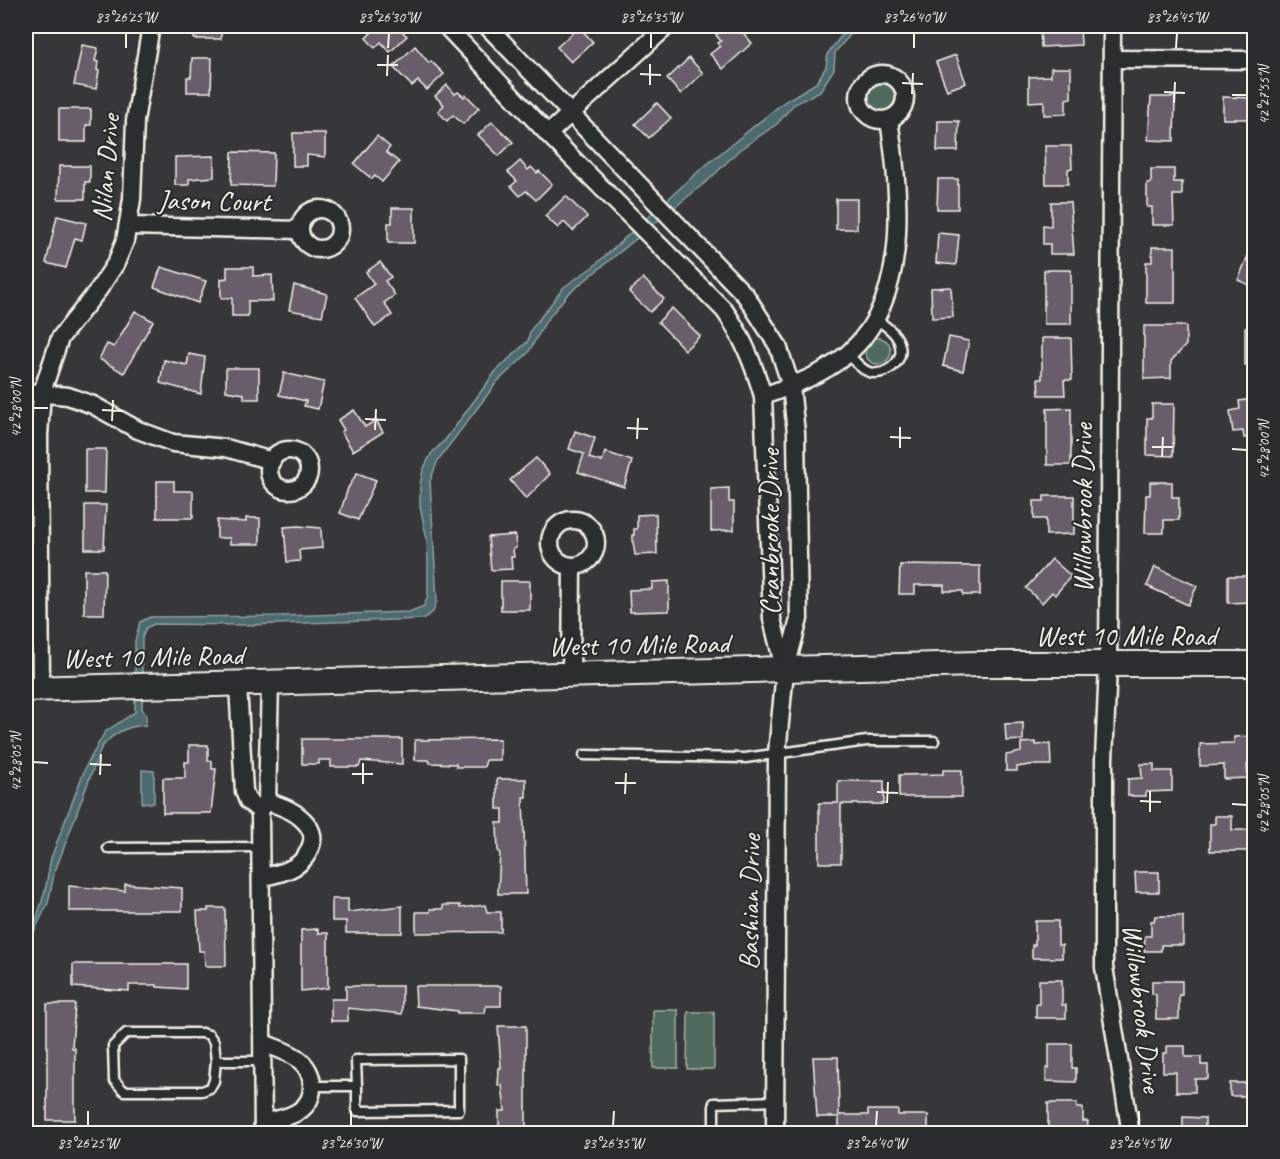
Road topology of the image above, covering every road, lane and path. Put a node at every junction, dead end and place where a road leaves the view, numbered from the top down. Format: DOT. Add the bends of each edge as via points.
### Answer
graph roads {
  1 [pos="151,26"];
  2 [pos="446,26"];
  3 [pos="487,26"];
  4 [pos="667,26"];
  5 [pos="1112,26"];
  6 [pos="1112,59"];
  7 [pos="1254,60"];
  8 [pos="572,112"];
  9 [pos="889,120"];
  10 [pos="548,134"];
  11 [pos="129,226"];
  12 [pos="299,230"];
  13 [pos="875,318"];
  14 [pos="848,353"];
  15 [pos="791,386"];
  16 [pos="34,392"];
  17 [pos="763,396"];
  18 [pos="272,461"];
  19 [pos="572,566"];
  20 [pos="1254,664"];
  21 [pos="1108,665"];
  22 [pos="785,671"];
  23 [pos="571,676"];
  24 [pos="270,684"];
  25 [pos="238,685"];
  26 [pos="33,689"];
  27 [pos="934,741"];
  28 [pos="777,753"];
  29 [pos="584,755"];
  30 [pos="264,806"];
  31 [pos="261,847"];
  32 [pos="108,848"];
  33 [pos="262,877"];
  34 [pos="263,1043"];
  35 [pos="216,1061"];
  36 [pos="263,1061"];
  37 [pos="313,1086"];
  38 [pos="357,1086"];
  39 [pos="776,1101"];
  40 [pos="263,1128"];
  41 [pos="714,1134"];
  42 [pos="775,1134"];
  43 [pos="1131,1134"];
  1 -- 11 [label="street, Nilan Drive" via="135,121"];
  2 -- 10 [label="street, Cranbrooke Drive"];
  3 -- 8 [label="street, Cranbrooke Drive"];
  4 -- 8 [label="street"];
  5 -- 6 [label="street, Willowbrook Drive"];
  6 -- 7 [label="street"];
  6 -- 21 [label="street, Willowbrook Drive"];
  8 -- 10 [label="street"];
  8 -- 15 [label="street, Cranbrooke Drive" via="746,296 778,346"];
  9 -- 13 [label="street" via="898,213 896,254"];
  10 -- 17 [label="street, Cranbrooke Drive" via="733,323 755,368"];
  11 -- 12 [label="street, Jason Court"];
  11 -- 16 [label="street, Nilan Drive" via="116,263 60,338"];
  13 -- 14 [label="street"];
  13 -- 14 [label="lane" via="898,339 901,347 896,363 879,374 868,372"];
  14 -- 15 [label="street"];
  15 -- 17 [label="street"];
  15 -- 22 [label="street, Cranbrooke Drive" via="796,433 798,619"];
  16 -- 18 [label="street" via="68,396 93,405 158,439 226,448"];
  16 -- 26 [label="street, Nilan Drive"];
  17 -- 22 [label="street, Cranbrooke Drive" via="772,619"];
  19 -- 23 [label="street"];
  20 -- 21 [label="main road, West 10 Mile Road"];
  21 -- 22 [label="main road, West 10 Mile Road" via="978,664"];
  21 -- 43 [label="street, Willowbrook Drive" via="1104,967"];
  22 -- 23 [label="main road, West 10 Mile Road"];
  22 -- 28 [label="street, Bashian Drive"];
  23 -- 24 [label="main road, West 10 Mile Road"];
  24 -- 25 [label="main road, West 10 Mile Road"];
  24 -- 30 [label="street"];
  25 -- 26 [label="main road, West 10 Mile Road"];
  25 -- 30 [label="street" via="244,791 249,801"];
  27 -- 28 [label="lane" via="867,741"];
  28 -- 29 [label="lane" via="745,758"];
  28 -- 39 [label="street, Bashian Drive"];
  30 -- 31 [label="street"];
  30 -- 33 [label="street" via="301,817 313,838 309,855 298,866"];
  31 -- 32 [label="lane"];
  31 -- 33 [label="street"];
  33 -- 34 [label="street"];
  34 -- 36 [label="street"];
  34 -- 37 [label="street" via="299,1059 310,1072"];
  35 -- 35 [label="lane" via="214,1081 202,1091 124,1091 114,1080 113,1046 126,1033 202,1033 214,1042"];
  35 -- 36 [label="lane"];
  36 -- 40 [label="street"];
  37 -- 38 [label="lane"];
  37 -- 40 [label="street" via="299,1111"];
  38 -- 38 [label="lane" via="357,1111 459,1110 459,1059 356,1060"];
  39 -- 41 [label="lane" via="714,1103"];
  39 -- 42 [label="street, Bashian Drive"];
}
